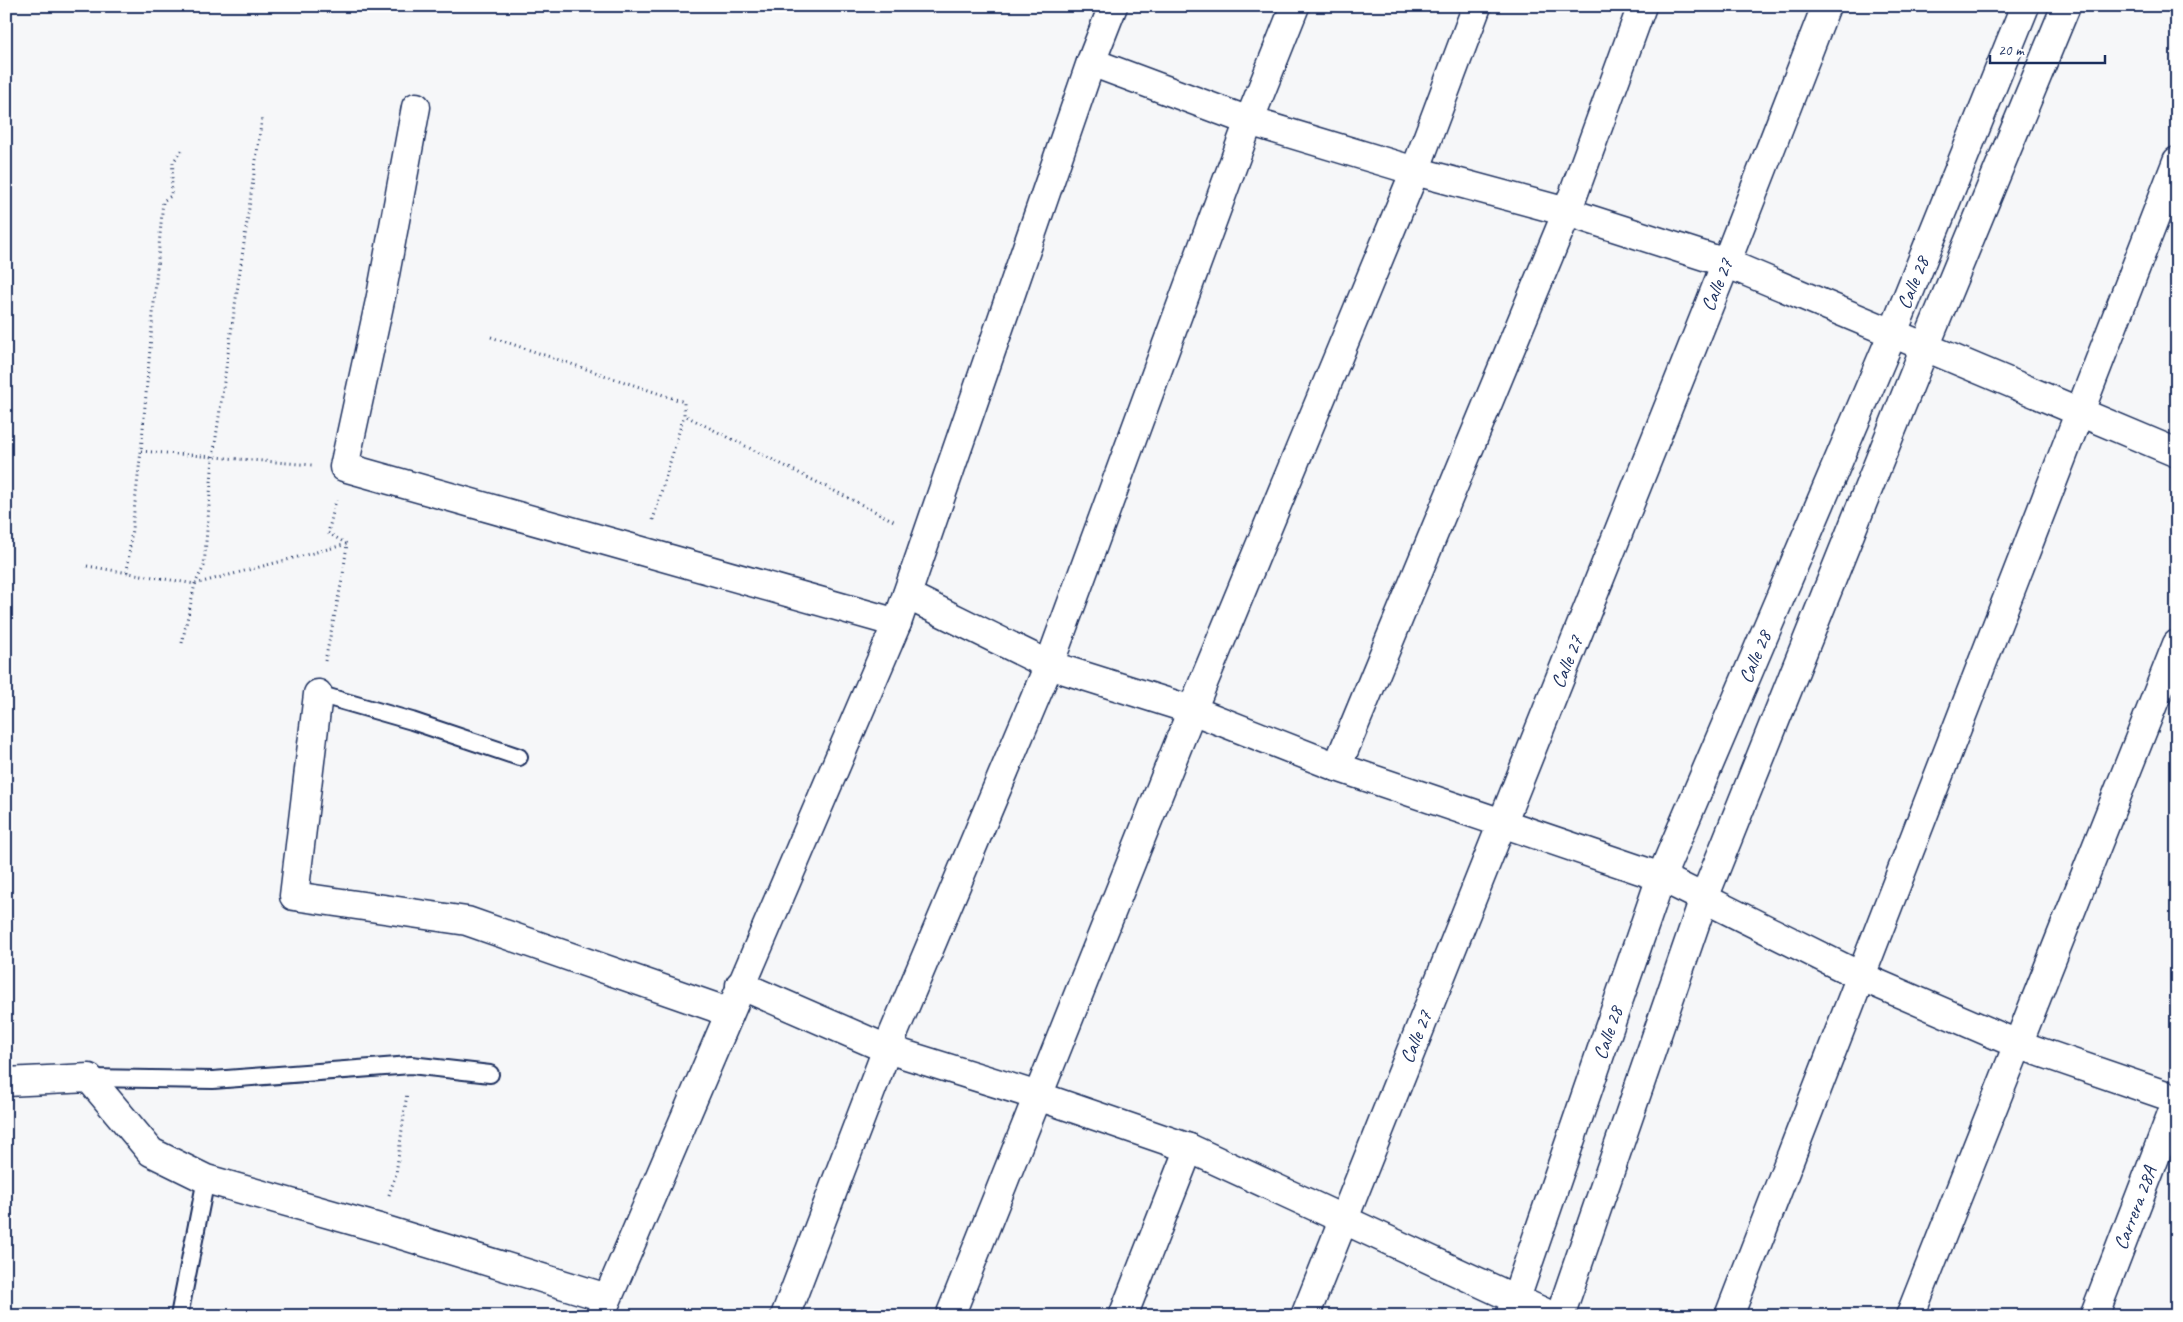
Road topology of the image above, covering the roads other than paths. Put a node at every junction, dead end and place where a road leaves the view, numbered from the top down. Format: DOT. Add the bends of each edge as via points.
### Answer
graph roads {
  1 [pos="1113,6"];
  2 [pos="1295,6"];
  3 [pos="1477,6"];
  4 [pos="1642,6"];
  5 [pos="1826,6"];
  6 [pos="2025,6"];
  7 [pos="2066,6"];
  8 [pos="1091,62"];
  9 [pos="416,107"];
  10 [pos="1249,121"];
  11 [pos="2177,161"];
  12 [pos="1415,171"];
  13 [pos="1566,212"];
  14 [pos="1726,263"];
  15 [pos="1892,334"];
  16 [pos="1925,347"];
  17 [pos="2078,412"];
  18 [pos="2177,453"];
  19 [pos="907,595"];
  20 [pos="897,623"];
  21 [pos="2177,644"];
  22 [pos="1049,665"];
  23 [pos="318,694"];
  24 [pos="1192,710"];
  25 [pos="518,757"];
  26 [pos="1337,767"];
  27 [pos="1502,824"];
  28 [pos="1661,877"];
  29 [pos="1704,898"];
  30 [pos="1862,977"];
  31 [pos="740,985"];
  32 [pos="728,1014"];
  33 [pos="2017,1044"];
  34 [pos="887,1049"];
  35 [pos="490,1074"];
  36 [pos="89,1078"];
  37 [pos="6,1082"];
  38 [pos="1038,1096"];
  39 [pos="2177,1099"];
  40 [pos="1190,1148"];
  41 [pos="206,1179"];
  42 [pos="1343,1220"];
  43 [pos="603,1307"];
  44 [pos="1513,1308"];
  45 [pos="179,1316"];
  46 [pos="785,1316"];
  47 [pos="950,1316"];
  48 [pos="1123,1316"];
  49 [pos="1305,1316"];
  50 [pos="1552,1316"];
  51 [pos="1560,1316"];
  52 [pos="1729,1316"];
  53 [pos="1910,1316"];
  54 [pos="2094,1316"];
  1 -- 8 [label="street"];
  2 -- 10 [label="street"];
  3 -- 12 [label="street"];
  4 -- 13 [label="street"];
  5 -- 14 [label="street, Calle 27"];
  6 -- 15 [label="street, Calle 28"];
  7 -- 16 [label="street, Calle 28"];
  8 -- 10 [label="street"];
  8 -- 19 [label="street"];
  9 -- 20 [label="street" via="381,296 344,467"];
  10 -- 12 [label="street"];
  10 -- 22 [label="street"];
  11 -- 17 [label="street"];
  12 -- 13 [label="street"];
  12 -- 24 [label="street"];
  13 -- 14 [label="street"];
  13 -- 26 [label="street"];
  14 -- 15 [label="street"];
  14 -- 27 [label="street, Calle 27"];
  15 -- 16 [label="street"];
  15 -- 28 [label="street, Calle 28"];
  16 -- 17 [label="street"];
  16 -- 29 [label="street, Calle 28"];
  17 -- 18 [label="street"];
  17 -- 30 [label="street"];
  19 -- 20 [label="street"];
  19 -- 22 [label="street"];
  20 -- 31 [label="street"];
  21 -- 33 [label="street"];
  22 -- 24 [label="street"];
  22 -- 34 [label="street"];
  23 -- 25 [label="lane"];
  23 -- 32 [label="street" via="294,896 467,921 714,1006"];
  24 -- 26 [label="street"];
  24 -- 38 [label="street"];
  26 -- 27 [label="street"];
  27 -- 28 [label="street"];
  27 -- 42 [label="street, Calle 27"];
  28 -- 29 [label="street"];
  28 -- 44 [label="street, Calle 28"];
  29 -- 30 [label="street"];
  29 -- 51 [label="street, Calle 28"];
  30 -- 33 [label="street"];
  30 -- 52 [label="street"];
  31 -- 32 [label="street"];
  31 -- 34 [label="street"];
  32 -- 43 [label="street"];
  33 -- 39 [label="street"];
  33 -- 53 [label="street"];
  34 -- 38 [label="street"];
  34 -- 46 [label="street"];
  35 -- 36 [label="lane" via="411,1065 213,1080"];
  36 -- 37 [label="street"];
  36 -- 41 [label="street" via="151,1152"];
  38 -- 40 [label="street"];
  38 -- 47 [label="street"];
  39 -- 54 [label="street, Carrera 28A"];
  40 -- 42 [label="street"];
  40 -- 48 [label="street"];
  41 -- 43 [label="street" via="379,1228"];
  41 -- 45 [label="lane"];
  42 -- 44 [label="street"];
  42 -- 49 [label="street, Calle 27"];
  44 -- 50 [label="street"];
}
